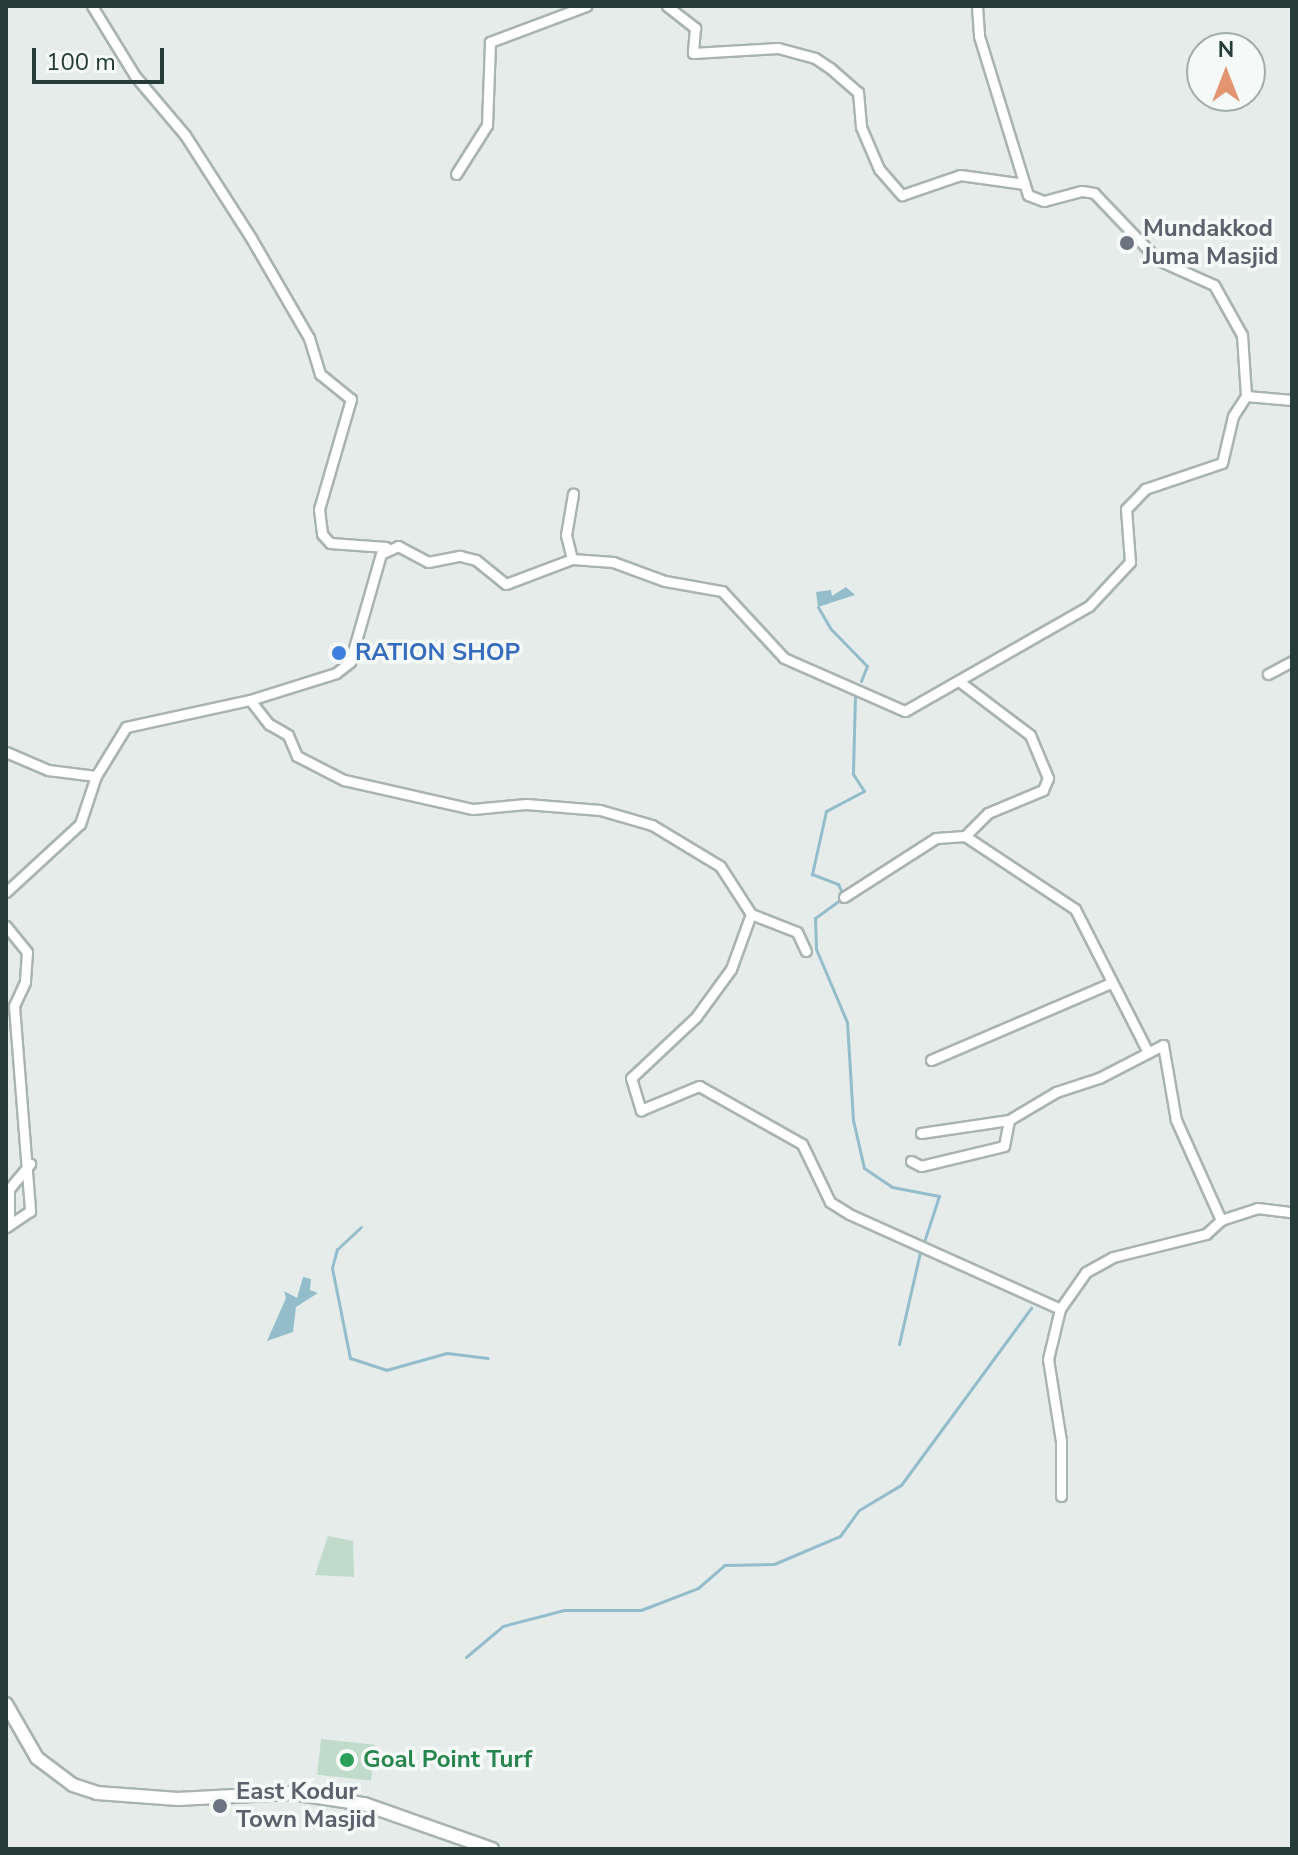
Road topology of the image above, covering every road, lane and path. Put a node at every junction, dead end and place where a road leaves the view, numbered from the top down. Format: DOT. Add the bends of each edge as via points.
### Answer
graph roads {
  1 [pos="92,6"];
  2 [pos="586,6"];
  3 [pos="667,6"];
  4 [pos="977,6"];
  5 [pos="456,174"];
  6 [pos="1024,184"];
  7 [pos="1246,396"];
  8 [pos="1292,400"];
  9 [pos="573,494"];
  10 [pos="386,547"];
  11 [pos="572,559"];
  12 [pos="1292,661"];
  13 [pos="1268,674"];
  14 [pos="960,682"];
  15 [pos="250,700"];
  16 [pos="6,752"];
  17 [pos="96,776"];
  18 [pos="965,836"];
  19 [pos="6,892"];
  20 [pos="844,897"];
  21 [pos="751,914"];
  22 [pos="6,926"];
  23 [pos="806,951"];
  24 [pos="1111,983"];
  25 [pos="1148,1052"];
  26 [pos="931,1060"];
  27 [pos="1009,1120"];
  28 [pos="921,1133"];
  29 [pos="911,1161"];
  30 [pos="30,1164"];
  31 [pos="1292,1212"];
  32 [pos="1221,1220"];
  33 [pos="8,1226"];
  34 [pos="1060,1309"];
  35 [pos="1061,1496"];
  36 [pos="6,1704"];
  37 [pos="492,1849"];
  1 -- 10 [label="street" via="135,76 185,135 251,238 309,338 320,374 351,399 319,509 322,534 330,543"];
  2 -- 5 [label="street" via="490,42 487,125"];
  3 -- 6 [label="street" via="695,28 693,53 778,48 830,68 858,92 861,127 879,169 902,195 975,174"];
  4 -- 6 [label="street" via="979,36"];
  6 -- 7 [label="street" via="1028,195 1044,201 1094,193 1158,260 1214,285 1242,335"];
  7 -- 8 [label="street"];
  7 -- 14 [label="street" via="1233,416 1222,463 1145,489 1126,509 1130,562 1121,577 1089,606 990,659"];
  9 -- 11 [label="street" via="566,535"];
  10 -- 11 [label="street" via="404,546 428,562 466,557 506,584"];
  10 -- 15 [label="street" via="350,662 336,673"];
  11 -- 14 [label="street" via="613,562 665,581 722,591 784,658 866,692 898,712"];
  12 -- 13 [label="street"];
  14 -- 18 [label="street" via="1030,735 1048,778 1043,790 988,813"];
  15 -- 17 [label="street" via="126,727"];
  15 -- 21 [label="street" via="269,724 288,735 297,756 344,780 473,809 526,804 600,810 652,825 720,866"];
  16 -- 17 [label="street" via="48,770"];
  17 -- 19 [label="street" via="80,824"];
  18 -- 20 [label="street" via="936,838"];
  18 -- 24 [label="street" via="1075,909"];
  21 -- 23 [label="street" via="797,932"];
  21 -- 34 [label="street" via="731,969 696,1017 631,1078 641,1110 699,1086 802,1144 830,1202 849,1214"];
  22 -- 30 [label="street" via="27,952 25,982 14,1006"];
  24 -- 25 [label="street"];
  24 -- 26 [label="street"];
  25 -- 27 [label="street" via="1099,1078 1056,1092"];
  25 -- 32 [label="street" via="1163,1045 1176,1120"];
  27 -- 28 [label="street"];
  27 -- 29 [label="street" via="1004,1146 921,1166"];
  30 -- 33 [label="street" via="9,1189"];
  30 -- 33 [label="street" via="30,1211"];
  31 -- 32 [label="street" via="1257,1208"];
  32 -- 34 [label="street" via="1206,1234 1113,1257 1086,1272"];
  34 -- 35 [label="street" via="1048,1359 1061,1441"];
  36 -- 37 [label="main road" via="37,1758 73,1785 97,1793 178,1799 291,1793 364,1804"];
}
